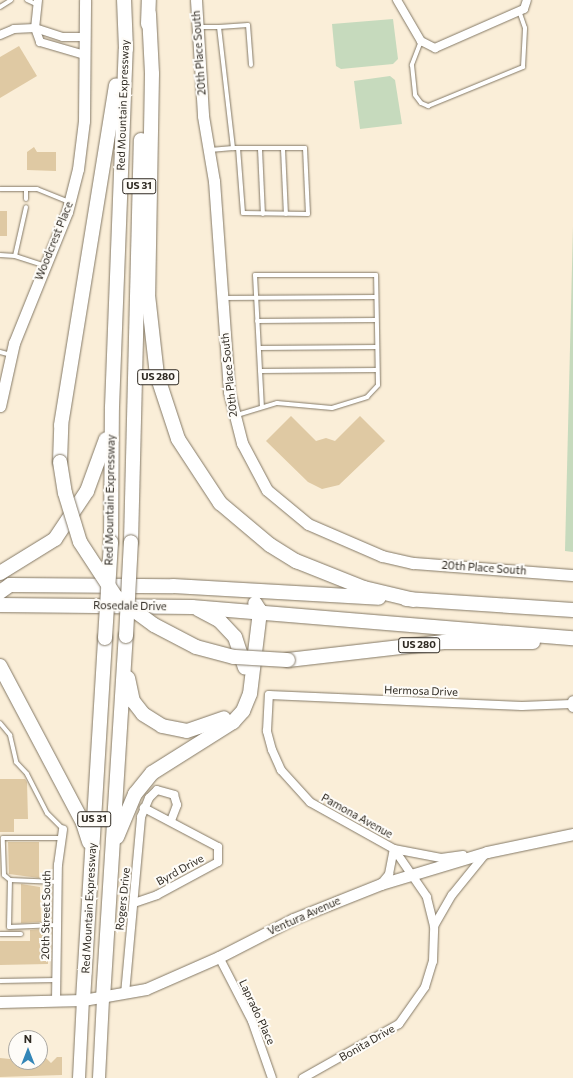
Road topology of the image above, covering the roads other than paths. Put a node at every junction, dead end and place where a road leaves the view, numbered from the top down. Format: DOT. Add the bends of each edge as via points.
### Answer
graph roads {
  1 [pos="11,0"];
  2 [pos="27,0"];
  3 [pos="85,0"];
  4 [pos="124,0"];
  5 [pos="149,0"];
  6 [pos="196,0"];
  7 [pos="397,0"];
  8 [pos="527,0"];
  9 [pos="38,3"];
  10 [pos="0,7"];
  11 [pos="519,11"];
  12 [pos="149,14"];
  13 [pos="124,20"];
  14 [pos="198,27"];
  15 [pos="219,27"];
  16 [pos="35,28"];
  17 [pos="0,35"];
  18 [pos="85,37"];
  19 [pos="421,41"];
  20 [pos="84,55"];
  21 [pos="251,65"];
  22 [pos="233,148"];
  23 [pos="238,148"];
  24 [pos="260,149"];
  25 [pos="283,149"];
  26 [pos="209,150"];
  27 [pos="0,189"];
  28 [pos="26,189"];
  29 [pos="26,200"];
  30 [pos="70,202"];
  31 [pos="26,207"];
  32 [pos="263,214"];
  33 [pos="286,214"];
  34 [pos="0,255"];
  35 [pos="15,256"];
  36 [pos="45,266"];
  37 [pos="256,297"];
  38 [pos="376,297"];
  39 [pos="222,298"];
  40 [pos="376,320"];
  41 [pos="257,321"];
  42 [pos="377,347"];
  43 [pos="258,348"];
  44 [pos="5,353"];
  45 [pos="377,370"];
  46 [pos="260,371"];
  47 [pos="0,406"];
  48 [pos="112,407"];
  49 [pos="262,407"];
  50 [pos="232,416"];
  51 [pos="0,573"];
  52 [pos="573,575"];
  53 [pos="3,588"];
  54 [pos="238,589"];
  55 [pos="414,600"];
  56 [pos="0,605"];
  57 [pos="192,607"];
  58 [pos="573,610"];
  59 [pos="260,611"];
  60 [pos="573,638"];
  61 [pos="550,639"];
  62 [pos="573,641"];
  63 [pos="125,642"];
  64 [pos="0,666"];
  65 [pos="269,695"];
  66 [pos="572,704"];
  67 [pos="0,723"];
  68 [pos="144,808"];
  69 [pos="171,821"];
  70 [pos="64,829"];
  71 [pos="573,834"];
  72 [pos="62,838"];
  73 [pos="114,847"];
  74 [pos="394,849"];
  75 [pos="487,852"];
  76 [pos="92,853"];
  77 [pos="414,875"];
  78 [pos="10,880"];
  79 [pos="58,882"];
  80 [pos="382,884"];
  81 [pos="134,903"];
  82 [pos="57,925"];
  83 [pos="434,926"];
  84 [pos="0,934"];
  85 [pos="21,934"];
  86 [pos="219,957"];
  87 [pos="0,980"];
  88 [pos="56,980"];
  89 [pos="125,994"];
  90 [pos="103,998"];
  91 [pos="83,1000"];
  92 [pos="56,1001"];
  93 [pos="0,1002"];
  94 [pos="79,1078"];
  95 [pos="99,1078"];
  96 [pos="272,1078"];
  97 [pos="303,1078"];
  1 -- 10 [label="lane"];
  2 -- 9 [label="lane"];
  3 -- 18 [label="street, Woodcrest Place"];
  4 -- 13 [label="highway, Red Mountain Expressway / US 31"];
  5 -- 12 [label="highway, Red Mountain Expressway / US 31"];
  6 -- 14 [label="street, 20th Place South"];
  7 -- 19 [label="street"];
  8 -- 11 [label="street"];
  9 -- 16 [label="street"];
  11 -- 19 [label="street" via="435,48"];
  11 -- 19 [label="lane" via="525,28 522,67 428,106 421,103 416,94 412,65"];
  12 -- 55 [label="highway, US 280" via="152,74 148,295 157,375 178,439 220,503 270,545 296,561 364,588"];
  12 -- 63 [label="highway, Red Mountain Expressway / US 31, bridge" via="138,212 131,542"];
  13 -- 48 [label="highway, Red Mountain Expressway / US 31"];
  13 -- 61 [label="highway, US 280, bridge" via="108,153 61,425 60,462 67,500 80,542 116,597 154,625 196,647 234,657 288,660 444,642"];
  14 -- 15 [label="lane"];
  14 -- 26 [label="street, 20th Place South"];
  15 -- 21 [label="lane" via="248,26"];
  15 -- 22 [label="lane"];
  16 -- 17 [label="street" via="14,29"];
  16 -- 18 [label="street" via="63,37"];
  16 -- 20 [label="street" via="36,36 45,46"];
  18 -- 20 [label="street, Woodcrest Place"];
  20 -- 30 [label="street, Woodcrest Place" via="82,151"];
  22 -- 23 [label="lane"];
  22 -- 26 [label="lane"];
  23 -- 24 [label="lane"];
  23 -- 32 [label="lane" via="241,210 246,214"];
  24 -- 25 [label="lane"];
  24 -- 32 [label="lane"];
  25 -- 33 [label="lane"];
  25 -- 33 [label="lane" via="305,148 306,155 308,214"];
  26 -- 39 [label="street, 20th Place South"];
  27 -- 28 [label="lane"];
  28 -- 29 [label="lane"];
  28 -- 30 [label="lane" via="38,189"];
  30 -- 36 [label="street, Woodcrest Place"];
  31 -- 35 [label="lane"];
  32 -- 33 [label="lane"];
  34 -- 35 [label="lane"];
  35 -- 36 [label="lane"];
  36 -- 44 [label="street, Woodcrest Place"];
  37 -- 38 [label="lane"];
  37 -- 38 [label="lane" via="255,274 376,274"];
  37 -- 39 [label="lane"];
  37 -- 41 [label="lane"];
  38 -- 40 [label="lane"];
  39 -- 50 [label="street, 20th Place South"];
  40 -- 41 [label="lane"];
  40 -- 42 [label="lane"];
  41 -- 43 [label="lane"];
  42 -- 43 [label="lane"];
  42 -- 45 [label="lane"];
  43 -- 46 [label="lane"];
  44 -- 47 [label="street, Woodcrest Place"];
  45 -- 46 [label="lane"];
  45 -- 49 [label="lane" via="378,385 367,397 348,405 332,408 291,402"];
  46 -- 49 [label="lane"];
  48 -- 51 [label="highway" via="103,453 87,491 55,539"];
  48 -- 76 [label="highway, Red Mountain Expressway / US 31, bridge" via="111,542"];
  49 -- 50 [label="lane"];
  50 -- 52 [label="street, 20th Place South" via="242,443 267,490 308,524 348,543 400,561"];
  53 -- 54 [label="highway, Rosedale Drive"];
  54 -- 55 [label="highway, Rosedale Drive"];
  54 -- 59 [label="highway" via="251,597"];
  55 -- 58 [label="highway, US 280"];
  56 -- 57 [label="highway, Rosedale Drive"];
  57 -- 59 [label="highway, Rosedale Drive"];
  57 -- 63 [label="highway" via="219,620 235,636 245,664 241,693 224,718 187,731 162,726 144,714 129,689"];
  59 -- 61 [label="highway, Rosedale Drive"];
  59 -- 73 [label="highway" via="250,694 243,711 232,722 152,773 133,797"];
  60 -- 61 [label="highway, US 280"];
  61 -- 62 [label="highway, US 280"];
  63 -- 73 [label="highway, Red Mountain Expressway / US 31"];
  64 -- 76 [label="highway" via="84,824"];
  65 -- 66 [label="street, Hermosa Drive" via="522,706"];
  65 -- 74 [label="street, Pamona Avenue" via="267,731 280,770 310,802"];
  67 -- 70 [label="lane" via="10,735 16,762 28,774 47,813"];
  68 -- 69 [label="street, Byrd Drive"];
  68 -- 69 [label="street" via="157,790 167,791 174,795 176,805"];
  68 -- 81 [label="street, Rogers Drive"];
  69 -- 81 [label="street, Byrd Drive" via="218,848 218,862 157,895"];
  70 -- 72 [label="street, 20th Street South"];
  71 -- 75 [label="street"];
  72 -- 78 [label="lane" via="3,838 4,875"];
  72 -- 79 [label="street, 20th Street South"];
  73 -- 90 [label="highway, Red Mountain Expressway / US 31"];
  74 -- 75 [label="street, Pamona Avenue" via="441,858"];
  74 -- 77 [label="street, Pamona Avenue"];
  74 -- 80 [label="street, Pamona Avenue" via="389,874"];
  75 -- 77 [label="street, Ventura Avenue"];
  75 -- 83 [label="street, Bonita Drive" via="452,895"];
  76 -- 91 [label="highway, Red Mountain Expressway / US 31"];
  77 -- 80 [label="street, Ventura Avenue"];
  77 -- 83 [label="street, Bonita Drive" via="427,897"];
  78 -- 79 [label="lane"];
  78 -- 82 [label="lane" via="9,927"];
  79 -- 82 [label="street, 20th Street South"];
  80 -- 86 [label="street, Ventura Avenue" via="293,918"];
  81 -- 89 [label="street, Rogers Drive"];
  82 -- 88 [label="street, 20th Street South"];
  83 -- 97 [label="street, Bonita Drive" via="433,961 425,987 399,1024"];
  84 -- 85 [label="lane"];
  86 -- 89 [label="street, Ventura Avenue" via="146,989"];
  86 -- 96 [label="street, Laprado Place" via="252,1021"];
  87 -- 88 [label="lane"];
  88 -- 92 [label="street, 20th Street South"];
  89 -- 90 [label="street, Ventura Avenue"];
  90 -- 91 [label="street, Ventura Avenue"];
  90 -- 95 [label="main road, US 31"];
  91 -- 92 [label="street, Ventura Avenue"];
  91 -- 94 [label="main road, US 31"];
  92 -- 93 [label="street, Ventura Avenue"];
}
